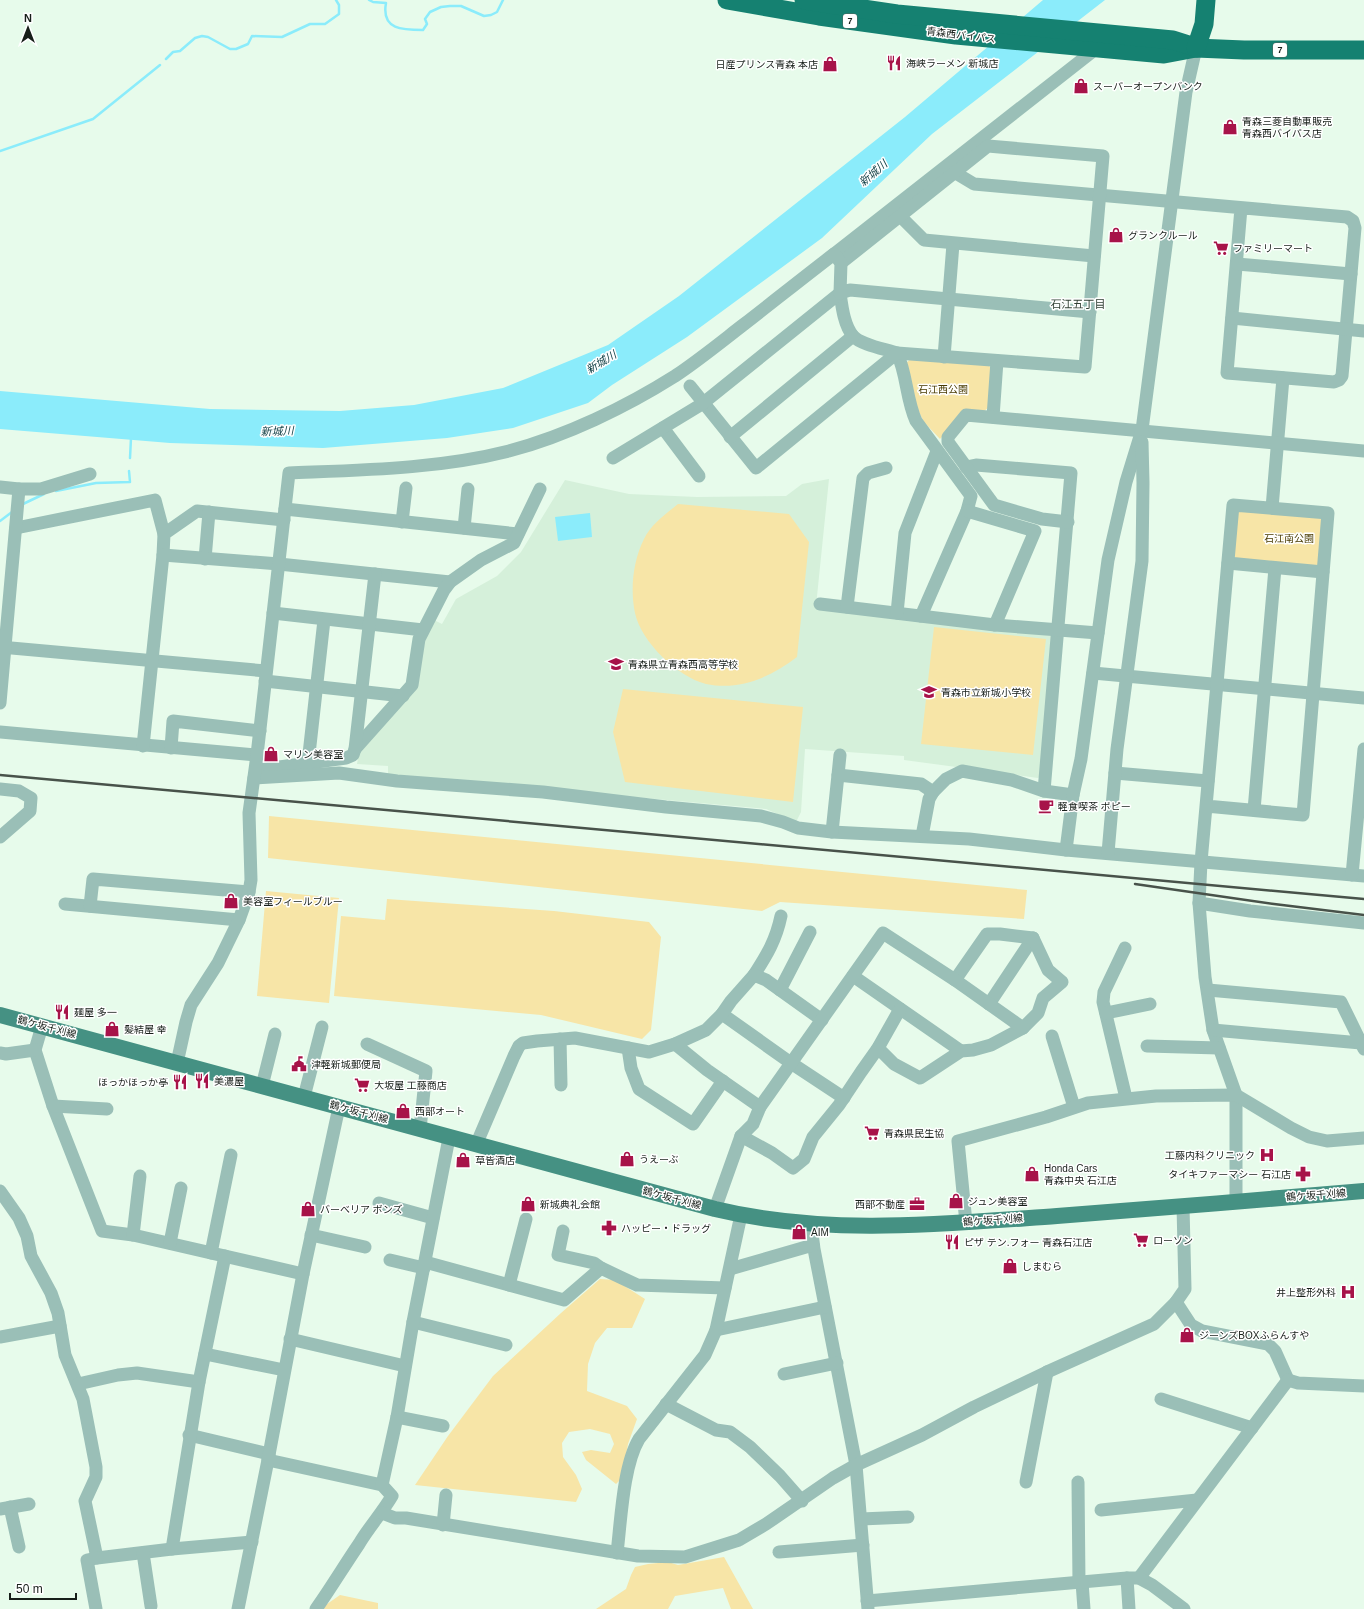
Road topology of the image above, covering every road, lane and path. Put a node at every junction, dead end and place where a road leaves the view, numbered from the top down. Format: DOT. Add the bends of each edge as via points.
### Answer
graph roads {
  1 [pos="727,0"];
  2 [pos="804,0"];
  3 [pos="1206,0"];
  4 [pos="1098,43"];
  5 [pos="1196,48"];
  6 [pos="1364,50"];
  7 [pos="954,172"];
  8 [pos="1100,195"];
  9 [pos="1172,201"];
  10 [pos="1241,208"];
  11 [pos="900,216"];
  12 [pos="953,244"];
  13 [pos="1094,256"];
  14 [pos="838,259"];
  15 [pos="1237,264"];
  16 [pos="1351,274"];
  17 [pos="840,294"];
  18 [pos="949,299"];
  19 [pos="1090,312"];
  20 [pos="1232,318"];
  21 [pos="1347,329"];
  22 [pos="1364,331"];
  23 [pos="853,336"];
  24 [pos="897,353"];
  25 [pos="944,357"];
  26 [pos="997,360"];
  27 [pos="1283,378"];
  28 [pos="690,386"];
  29 [pos="702,404"];
  30 [pos="993,417"];
  31 [pos="663,428"];
  32 [pos="1142,430"];
  33 [pos="730,437"];
  34 [pos="1278,442"];
  35 [pos="937,451"];
  36 [pos="1364,451"];
  37 [pos="613,458"];
  38 [pos="966,467"];
  39 [pos="886,468"];
  40 [pos="90,474"];
  41 [pos="699,476"];
  42 [pos="0,486"];
  43 [pos="406,488"];
  44 [pos="19,489"];
  45 [pos="468,489"];
  46 [pos="540,490"];
  47 [pos="1272,508"];
  48 [pos="967,511"];
  49 [pos="209,512"];
  50 [pos="284,515"];
  51 [pos="17,516"];
  52 [pos="402,522"];
  53 [pos="1068,522"];
  54 [pos="464,528"];
  55 [pos="164,534"];
  56 [pos="518,534"];
  57 [pos="163,555"];
  58 [pos="205,559"];
  59 [pos="1228,563"];
  60 [pos="278,564"];
  61 [pos="1275,568"];
  62 [pos="1323,572"];
  63 [pos="375,574"];
  64 [pos="450,582"];
  65 [pos="820,604"];
  66 [pos="847,607"];
  67 [pos="273,613"];
  68 [pos="897,613"];
  69 [pos="921,616"];
  70 [pos="324,620"];
  71 [pos="370,623"];
  72 [pos="995,625"];
  73 [pos="424,630"];
  74 [pos="1058,630"];
  75 [pos="1098,633"];
  76 [pos="3,648"];
  77 [pos="152,662"];
  78 [pos="1093,673"];
  79 [pos="265,676"];
  80 [pos="1127,676"];
  81 [pos="1216,685"];
  82 [pos="317,686"];
  83 [pos="1265,689"];
  84 [pos="362,691"];
  85 [pos="1313,693"];
  86 [pos="403,696"];
  87 [pos="1364,698"];
  88 [pos="0,703"];
  89 [pos="260,731"];
  90 [pos="0,732"];
  91 [pos="143,746"];
  92 [pos="171,748"];
  93 [pos="356,748"];
  94 [pos="1364,749"];
  95 [pos="257,755"];
  96 [pos="840,755"];
  97 [pos="308,763"];
  98 [pos="1115,773"];
  99 [pos="254,774"];
  100 [pos="838,775"];
  101 [pos="1208,781"];
  102 [pos="0,789"];
  103 [pos="1044,791"];
  104 [pos="933,792"];
  105 [pos="1073,795"];
  106 [pos="1206,806"];
  107 [pos="1254,810"];
  108 [pos="832,832"];
  109 [pos="922,836"];
  110 [pos="0,837"];
  111 [pos="1066,850"];
  112 [pos="1108,853"];
  113 [pos="1201,862"];
  114 [pos="1358,875"];
  115 [pos="249,892"];
  116 [pos="1199,903"];
  117 [pos="65,904"];
  118 [pos="90,906"];
  119 [pos="781,916"];
  120 [pos="239,920"];
  121 [pos="1364,923"];
  122 [pos="810,932"];
  123 [pos="1033,938"];
  124 [pos="1125,948"];
  125 [pos="754,975"];
  126 [pos="853,976"];
  127 [pos="955,980"];
  128 [pos="780,990"];
  129 [pos="1208,990"];
  130 [pos="989,1004"];
  131 [pos="1150,1004"];
  132 [pos="900,1009"];
  133 [pos="1106,1013"];
  134 [pos="0,1014"];
  135 [pos="722,1014"];
  136 [pos="822,1020"];
  137 [pos="42,1026"];
  138 [pos="322,1027"];
  139 [pos="1023,1028"];
  140 [pos="1213,1030"];
  141 [pos="275,1034"];
  142 [pos="1052,1036"];
  143 [pos="560,1039"];
  144 [pos="367,1044"];
  145 [pos="675,1044"];
  146 [pos="1147,1046"];
  147 [pos="1363,1046"];
  148 [pos="628,1048"];
  149 [pos="878,1048"];
  150 [pos="1219,1048"];
  151 [pos="35,1050"];
  152 [pos="961,1051"];
  153 [pos="0,1053"];
  154 [pos="177,1063"];
  155 [pos="791,1063"];
  156 [pos="723,1081"];
  157 [pos="561,1085"];
  158 [pos="262,1086"];
  159 [pos="1236,1095"];
  160 [pos="304,1097"];
  161 [pos="844,1098"];
  162 [pos="1126,1098"];
  163 [pos="53,1106"];
  164 [pos="338,1107"];
  165 [pos="760,1107"];
  166 [pos="1074,1107"];
  167 [pos="106,1109"];
  168 [pos="420,1129"];
  169 [pos="741,1136"];
  170 [pos="449,1138"];
  171 [pos="1364,1138"];
  172 [pos="476,1145"];
  173 [pos="231,1156"];
  174 [pos="140,1176"];
  175 [pos="181,1188"];
  176 [pos="0,1191"];
  177 [pos="1364,1191"];
  178 [pos="1236,1201"];
  179 [pos="379,1203"];
  180 [pos="1184,1206"];
  181 [pos="715,1209"];
  182 [pos="740,1216"];
  183 [pos="433,1218"];
  184 [pos="526,1219"];
  185 [pos="966,1222"];
  186 [pos="811,1225"];
  187 [pos="562,1231"];
  188 [pos="133,1235"];
  189 [pos="311,1235"];
  190 [pos="170,1243"];
  191 [pos="813,1245"];
  192 [pos="365,1247"];
  193 [pos="211,1253"];
  194 [pos="225,1256"];
  195 [pos="390,1260"];
  196 [pos="425,1265"];
  197 [pos="601,1268"];
  198 [pos="730,1269"];
  199 [pos="303,1274"];
  200 [pos="509,1285"];
  201 [pos="725,1288"];
  202 [pos="1176,1302"];
  203 [pos="825,1307"];
  204 [pos="413,1322"];
  205 [pos="60,1326"];
  206 [pos="716,1330"];
  207 [pos="0,1337"];
  208 [pos="290,1339"];
  209 [pos="506,1345"];
  210 [pos="205,1354"];
  211 [pos="837,1363"];
  212 [pos="405,1366"];
  213 [pos="284,1370"];
  214 [pos="1046,1372"];
  215 [pos="784,1374"];
  216 [pos="1288,1380"];
  217 [pos="199,1382"];
  218 [pos="78,1384"];
  219 [pos="1364,1386"];
  220 [pos="1161,1399"];
  221 [pos="666,1404"];
  222 [pos="397,1417"];
  223 [pos="443,1426"];
  224 [pos="1252,1428"];
  225 [pos="189,1435"];
  226 [pos="269,1457"];
  227 [pos="856,1464"];
  228 [pos="1026,1482"];
  229 [pos="1078,1482"];
  230 [pos="382,1485"];
  231 [pos="446,1495"];
  232 [pos="1197,1500"];
  233 [pos="802,1501"];
  234 [pos="29,1504"];
  235 [pos="5,1508"];
  236 [pos="1101,1510"];
  237 [pos="382,1513"];
  238 [pos="908,1517"];
  239 [pos="861,1519"];
  240 [pos="443,1524"];
  241 [pos="252,1542"];
  242 [pos="863,1545"];
  243 [pos="19,1548"];
  244 [pos="172,1549"];
  245 [pos="779,1552"];
  246 [pos="143,1553"];
  247 [pos="617,1553"];
  248 [pos="97,1558"];
  249 [pos="1133,1578"];
  250 [pos="1081,1582"];
  251 [pos="868,1605"];
  252 [pos="151,1606"];
  253 [pos="96,1609"];
  254 [pos="238,1609"];
  255 [pos="316,1609"];
  256 [pos="1084,1609"];
  257 [pos="1129,1609"];
  258 [pos="1184,1609"];
  1 -- 4 [label="highway, 青森西バイパス / 7" via="819,16 975,37"];
  2 -- 4 [label="highway, 青森西バイパス / 7" via="897,14 991,24"];
  3 -- 5 [label="highway" via="1204,24"];
  4 -- 5 [label="highway, 青森西バイパス / 7" via="1173,40"];
  4 -- 14 [label="street"];
  5 -- 6 [label="highway, 青森西バイパス / 7"];
  5 -- 9 [label="street" via="1186,92"];
  7 -- 8 [label="street" via="974,184"];
  7 -- 8 [label="street" via="988,146 1103,156"];
  7 -- 11 [label="street"];
  8 -- 9 [label="street"];
  8 -- 13 [label="street"];
  9 -- 10 [label="street"];
  9 -- 32 [label="street"];
  10 -- 15 [label="street"];
  10 -- 16 [label="street" via="1347,218 1353,221 1355,228"];
  11 -- 12 [label="street" via="924,240"];
  11 -- 14 [label="street"];
  12 -- 13 [label="street"];
  12 -- 18 [label="street"];
  13 -- 19 [label="street"];
  14 -- 17 [label="street"];
  14 -- 50 [label="street" via="681,371 609,413 564,433 510,450 466,460 433,465 289,473"];
  15 -- 16 [label="street"];
  15 -- 20 [label="street"];
  16 -- 21 [label="street"];
  17 -- 18 [label="street" via="850,290"];
  17 -- 23 [label="street" via="844,317"];
  17 -- 29 [label="street"];
  18 -- 19 [label="street"];
  18 -- 25 [label="street"];
  19 -- 26 [label="street" via="1085,367"];
  20 -- 21 [label="street"];
  20 -- 27 [label="street" via="1227,373"];
  21 -- 22 [label="street"];
  21 -- 27 [label="street" via="1342,376 1339,380 1334,382"];
  23 -- 24 [label="street" via="868,344"];
  23 -- 33 [label="street"];
  24 -- 25 [label="street"];
  24 -- 33 [label="street" via="756,468"];
  24 -- 35 [label="street" via="902,362 912,412"];
  25 -- 26 [label="street"];
  26 -- 30 [label="street"];
  27 -- 34 [label="street"];
  28 -- 29 [label="street"];
  29 -- 31 [label="street"];
  29 -- 33 [label="street"];
  30 -- 32 [label="street"];
  30 -- 38 [label="street" via="966,415 948,437 948,442"];
  31 -- 37 [label="street"];
  31 -- 41 [label="street"];
  32 -- 34 [label="street"];
  32 -- 75 [label="street" via="1126,482 1108,560"];
  32 -- 80 [label="street" via="1142,561"];
  34 -- 36 [label="street"];
  34 -- 47 [label="street"];
  35 -- 48 [label="street" via="971,496"];
  35 -- 68 [label="street" via="905,533"];
  38 -- 53 [label="street" via="994,505 1042,519"];
  38 -- 53 [label="street" via="976,465 1072,473"];
  39 -- 66 [label="street" via="868,473 863,478"];
  40 -- 44 [label="street" via="41,489"];
  42 -- 44 [label="street"];
  43 -- 52 [label="street"];
  44 -- 51 [label="street"];
  45 -- 54 [label="street"];
  46 -- 56 [label="street"];
  47 -- 59 [label="street" via="1233,505"];
  47 -- 62 [label="street" via="1328,513"];
  48 -- 69 [label="street"];
  48 -- 72 [label="street" via="1035,531"];
  49 -- 50 [label="street"];
  49 -- 55 [label="street" via="197,511"];
  49 -- 58 [label="street"];
  50 -- 52 [label="street"];
  50 -- 60 [label="street"];
  51 -- 55 [label="street" via="155,500"];
  51 -- 76 [label="street"];
  52 -- 54 [label="street"];
  53 -- 74 [label="street"];
  54 -- 56 [label="street"];
  55 -- 57 [label="street"];
  56 -- 64 [label="street" via="514,543 481,560"];
  57 -- 58 [label="street"];
  57 -- 77 [label="street"];
  58 -- 60 [label="street"];
  59 -- 61 [label="street"];
  59 -- 81 [label="street"];
  60 -- 63 [label="street"];
  60 -- 67 [label="street"];
  61 -- 62 [label="street"];
  61 -- 83 [label="street"];
  62 -- 85 [label="street"];
  63 -- 64 [label="street"];
  63 -- 71 [label="street"];
  64 -- 73 [label="street"];
  65 -- 66 [label="street"];
  66 -- 68 [label="street"];
  67 -- 70 [label="street"];
  67 -- 79 [label="street"];
  68 -- 69 [label="street"];
  69 -- 72 [label="street"];
  70 -- 71 [label="street"];
  70 -- 82 [label="street"];
  71 -- 73 [label="street"];
  71 -- 84 [label="street"];
  72 -- 74 [label="street"];
  73 -- 86 [label="street" via="419,639 412,685"];
  74 -- 75 [label="street"];
  74 -- 103 [label="street"];
  75 -- 78 [label="street"];
  76 -- 77 [label="street"];
  76 -- 88 [label="street"];
  77 -- 79 [label="street"];
  77 -- 91 [label="street"];
  78 -- 80 [label="street"];
  78 -- 105 [label="street"];
  79 -- 82 [label="street"];
  79 -- 89 [label="street"];
  80 -- 81 [label="street"];
  80 -- 98 [label="street"];
  81 -- 83 [label="street"];
  81 -- 101 [label="street"];
  82 -- 84 [label="street"];
  82 -- 97 [label="street"];
  83 -- 85 [label="street"];
  83 -- 107 [label="street"];
  84 -- 86 [label="street"];
  84 -- 93 [label="street"];
  85 -- 87 [label="street"];
  85 -- 107 [label="street" via="1303,815"];
  86 -- 93 [label="street"];
  89 -- 92 [label="street" via="173,721"];
  89 -- 95 [label="street"];
  90 -- 91 [label="street"];
  91 -- 92 [label="street"];
  92 -- 95 [label="street"];
  93 -- 97 [label="street" via="353,755 346,758"];
  94 -- 114 [label="street"];
  95 -- 99 [label="street"];
  96 -- 100 [label="street"];
  97 -- 99 [label="street"];
  98 -- 101 [label="street"];
  98 -- 112 [label="street"];
  99 -- 108 [label="street" via="338,773 397,781 543,792 761,816 798,828"];
  99 -- 115 [label="street" via="249,813"];
  100 -- 104 [label="street" via="921,784"];
  100 -- 108 [label="street"];
  101 -- 106 [label="street"];
  102 -- 110 [label="street" via="19,791 31,798 30,811"];
  103 -- 104 [label="street" via="1012,780 962,771 946,779"];
  103 -- 105 [label="street"];
  104 -- 109 [label="street" via="929,799"];
  105 -- 111 [label="street"];
  106 -- 107 [label="street"];
  106 -- 113 [label="street"];
  108 -- 109 [label="street"];
  109 -- 111 [label="street"];
  111 -- 112 [label="street"];
  112 -- 113 [label="street"];
  113 -- 114 [label="street"];
  113 -- 116 [label="street"];
  115 -- 118 [label="street" via="93,879"];
  115 -- 120 [label="street"];
  116 -- 121 [label="street"];
  116 -- 129 [label="street"];
  117 -- 118 [label="street"];
  118 -- 120 [label="street"];
  119 -- 125 [label="street" via="776,937"];
  120 -- 154 [label="street" via="218,963 191,1005"];
  122 -- 128 [label="street"];
  123 -- 127 [label="street" via="987,934"];
  123 -- 130 [label="street"];
  123 -- 139 [label="street" via="1048,970 1062,982 1043,998 1038,1013"];
  124 -- 133 [label="street" via="1104,992"];
  125 -- 128 [label="street"];
  125 -- 135 [label="street"];
  126 -- 127 [label="street" via="883,933"];
  126 -- 132 [label="street"];
  126 -- 136 [label="street"];
  127 -- 130 [label="street"];
  128 -- 136 [label="street"];
  129 -- 140 [label="street"];
  129 -- 147 [label="street" via="1341,1002"];
  130 -- 139 [label="street"];
  131 -- 133 [label="street"];
  132 -- 149 [label="street"];
  132 -- 152 [label="street"];
  133 -- 162 [label="street"];
  134 -- 137 [label="main road, 鶴ケ坂千刈線"];
  135 -- 145 [label="street" via="706,1030"];
  135 -- 155 [label="street"];
  136 -- 155 [label="street"];
  137 -- 151 [label="street"];
  137 -- 154 [label="main road, 鶴ケ坂千刈線"];
  138 -- 160 [label="street"];
  139 -- 152 [label="street" via="992,1045"];
  140 -- 147 [label="street"];
  140 -- 150 [label="street"];
  141 -- 158 [label="street"];
  142 -- 166 [label="street"];
  143 -- 148 [label="street" via="575,1038"];
  143 -- 157 [label="street"];
  143 -- 172 [label="street" via="519,1046"];
  144 -- 168 [label="street" via="426,1071"];
  145 -- 148 [label="street" via="649,1052"];
  145 -- 156 [label="street"];
  146 -- 150 [label="street"];
  148 -- 156 [label="street" via="631,1068 639,1090 693,1124"];
  149 -- 152 [label="street" via="894,1064 920,1078"];
  149 -- 161 [label="street"];
  150 -- 159 [label="street"];
  151 -- 153 [label="street"];
  151 -- 163 [label="street"];
  154 -- 158 [label="main road, 鶴ケ坂千刈線"];
  155 -- 161 [label="street"];
  155 -- 165 [label="street"];
  156 -- 165 [label="street"];
  158 -- 160 [label="main road, 鶴ケ坂千刈線"];
  159 -- 162 [label="street"];
  159 -- 171 [label="street" via="1309,1137 1327,1141"];
  159 -- 178 [label="street"];
  160 -- 164 [label="main road, 鶴ケ坂千刈線"];
  161 -- 169 [label="street" via="813,1137 804,1160 793,1168"];
  162 -- 166 [label="street"];
  163 -- 167 [label="street"];
  163 -- 188 [label="street" via="102,1231"];
  164 -- 168 [label="main road, 鶴ケ坂千刈線"];
  164 -- 189 [label="street"];
  165 -- 169 [label="street" via="753,1124"];
  166 -- 185 [label="street" via="958,1141"];
  168 -- 170 [label="main road, 鶴ケ坂千刈線"];
  169 -- 181 [label="street"];
  170 -- 172 [label="main road, 鶴ケ坂千刈線"];
  170 -- 183 [label="street"];
  172 -- 181 [label="main road, 鶴ケ坂千刈線"];
  173 -- 193 [label="street"];
  174 -- 188 [label="street"];
  175 -- 190 [label="street"];
  176 -- 205 [label="street" via="28,1236 31,1256 51,1293"];
  177 -- 178 [label="main road, 鶴ケ坂千刈線"];
  178 -- 180 [label="main road, 鶴ケ坂千刈線"];
  179 -- 183 [label="street"];
  180 -- 185 [label="main road, 鶴ケ坂千刈線"];
  180 -- 202 [label="street" via="1185,1289"];
  181 -- 182 [label="main road, 鶴ケ坂千刈線"];
  182 -- 186 [label="main road, 鶴ケ坂千刈線"];
  182 -- 198 [label="street"];
  183 -- 196 [label="street"];
  184 -- 200 [label="street"];
  185 -- 186 [label="main road, 鶴ケ坂千刈線" via="880,1226"];
  186 -- 191 [label="street"];
  187 -- 197 [label="street" via="558,1255 594,1263"];
  188 -- 190 [label="street"];
  189 -- 192 [label="street"];
  189 -- 199 [label="street"];
  190 -- 193 [label="street"];
  191 -- 198 [label="street"];
  191 -- 203 [label="street"];
  193 -- 194 [label="street"];
  194 -- 199 [label="street"];
  194 -- 210 [label="street"];
  195 -- 196 [label="street"];
  196 -- 200 [label="street"];
  196 -- 204 [label="street"];
  197 -- 200 [label="street" via="564,1300"];
  197 -- 201 [label="street" via="638,1285"];
  198 -- 201 [label="street"];
  199 -- 208 [label="street"];
  201 -- 206 [label="street"];
  202 -- 214 [label="street" via="1154,1324"];
  202 -- 216 [label="street" via="1191,1325 1202,1331 1268,1344 1275,1351"];
  203 -- 206 [label="street"];
  203 -- 211 [label="street"];
  204 -- 209 [label="street"];
  204 -- 212 [label="street"];
  205 -- 207 [label="street"];
  205 -- 218 [label="street" via="65,1355"];
  206 -- 221 [label="street" via="705,1355"];
  208 -- 212 [label="street"];
  208 -- 213 [label="street"];
  210 -- 213 [label="street"];
  210 -- 217 [label="street"];
  211 -- 215 [label="street"];
  211 -- 227 [label="street"];
  212 -- 222 [label="street"];
  213 -- 226 [label="street"];
  214 -- 227 [label="street" via="922,1435"];
  214 -- 228 [label="street"];
  216 -- 219 [label="street" via="1298,1383"];
  216 -- 224 [label="street"];
  217 -- 218 [label="street" via="137,1373"];
  217 -- 225 [label="street"];
  218 -- 248 [label="street" via="96,1467 96,1477 85,1501"];
  220 -- 224 [label="street"];
  221 -- 233 [label="street" via="716,1430 730,1432 780,1476"];
  221 -- 247 [label="street" via="632,1450"];
  222 -- 223 [label="street"];
  222 -- 230 [label="street"];
  224 -- 232 [label="street"];
  225 -- 226 [label="street"];
  225 -- 244 [label="street"];
  226 -- 230 [label="street"];
  226 -- 241 [label="street"];
  227 -- 233 [label="street"];
  227 -- 239 [label="street"];
  229 -- 250 [label="street"];
  230 -- 237 [label="street" via="392,1496"];
  231 -- 240 [label="street"];
  232 -- 236 [label="street"];
  232 -- 249 [label="street"];
  233 -- 247 [label="street" via="739,1540 685,1557"];
  234 -- 235 [label="street"];
  235 -- 243 [label="street"];
  237 -- 240 [label="street" via="395,1518"];
  237 -- 255 [label="street"];
  238 -- 239 [label="street"];
  239 -- 242 [label="street"];
  240 -- 247 [label="street"];
  241 -- 244 [label="street"];
  241 -- 254 [label="street"];
  242 -- 245 [label="street"];
  242 -- 251 [label="street"];
  244 -- 246 [label="street"];
  246 -- 248 [label="street"];
  246 -- 252 [label="street"];
  248 -- 253 [label="street" via="87,1560"];
  249 -- 250 [label="street"];
  249 -- 257 [label="street"];
  249 -- 258 [label="street" via="1152,1585"];
  250 -- 251 [label="street"];
  250 -- 256 [label="street"];
}
